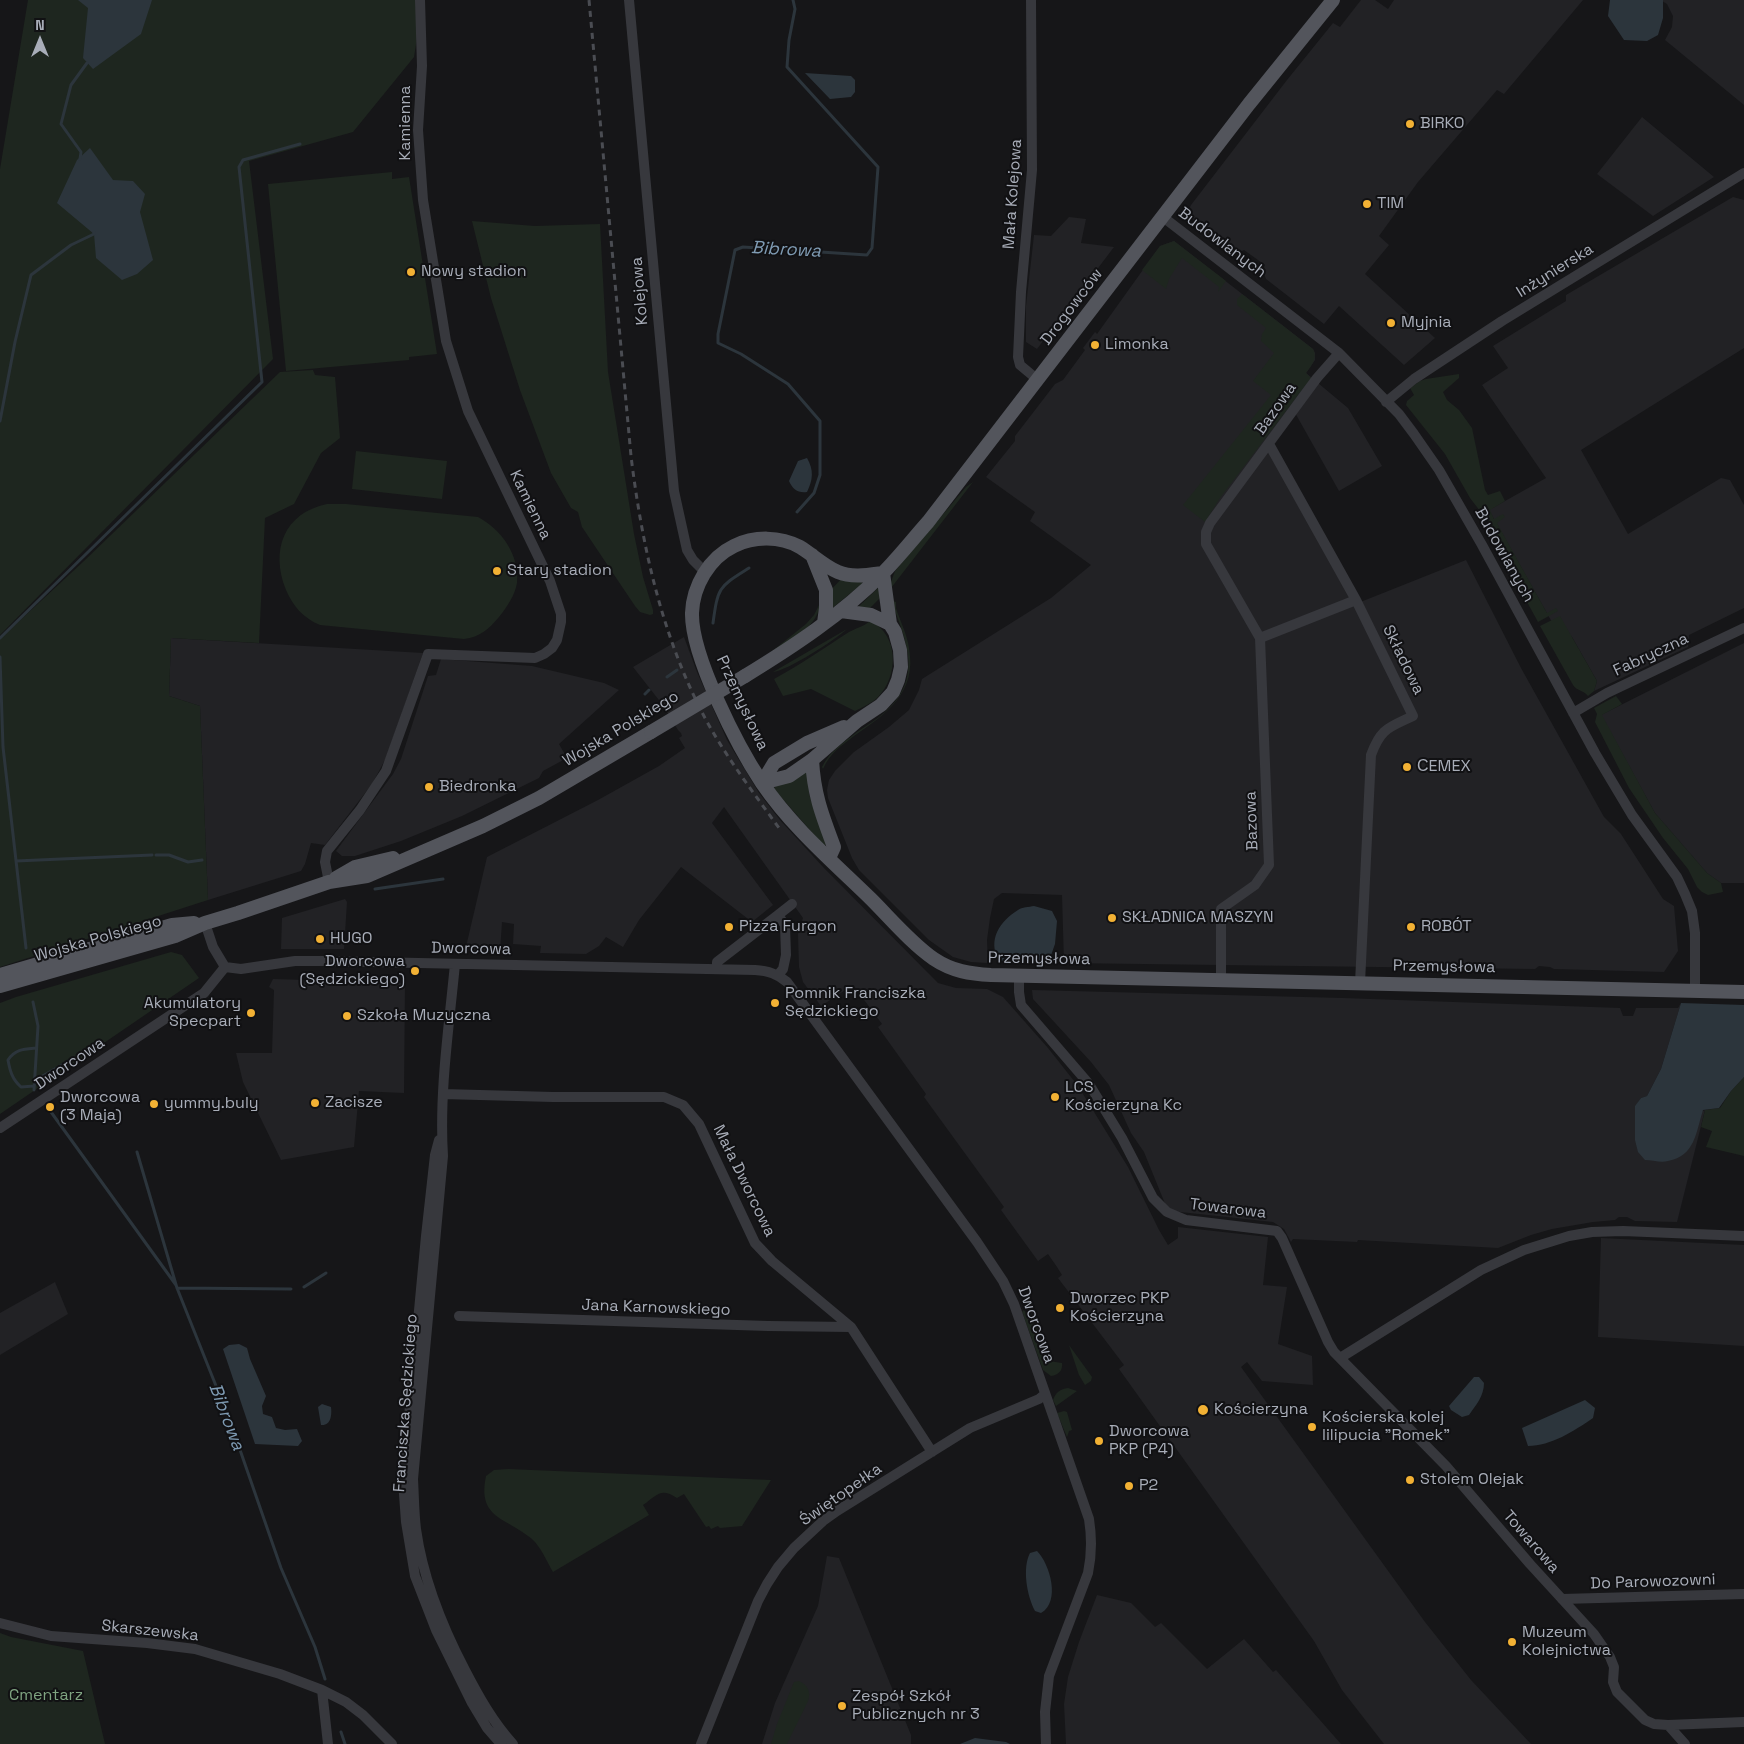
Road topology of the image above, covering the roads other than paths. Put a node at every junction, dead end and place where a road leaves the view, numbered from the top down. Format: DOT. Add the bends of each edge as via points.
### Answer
graph roads {
  1 [pos="420,0"];
  2 [pos="629,0"];
  3 [pos="1031,0"];
  4 [pos="1333,0"];
  5 [pos="1744,173"];
  6 [pos="1163,217"];
  7 [pos="1339,353"];
  8 [pos="1038,380"];
  9 [pos="1386,402"];
  10 [pos="1269,444"];
  11 [pos="812,555"];
  12 [pos="705,572"];
  13 [pos="883,573"];
  14 [pos="1356,600"];
  15 [pos="841,611"];
  16 [pos="824,623"];
  17 [pos="890,624"];
  18 [pos="1744,628"];
  19 [pos="1260,638"];
  20 [pos="1574,712"];
  21 [pos="857,721"];
  22 [pos="812,760"];
  23 [pos="762,783"];
  24 [pos="829,858"];
  25 [pos="329,882"];
  26 [pos="792,904"];
  27 [pos="778,915"];
  28 [pos="205,922"];
  29 [pos="455,964"];
  30 [pos="225,967"];
  31 [pos="717,969"];
  32 [pos="0,975"];
  33 [pos="778,975"];
  34 [pos="1019,976"];
  35 [pos="1221,980"];
  36 [pos="1360,983"];
  37 [pos="0,986"];
  38 [pos="1694,990"];
  39 [pos="1744,992"];
  40 [pos="443,1094"];
  41 [pos="0,1128"];
  42 [pos="441,1132"];
  43 [pos="1744,1236"];
  44 [pos="459,1316"];
  45 [pos="852,1327"];
  46 [pos="1340,1358"];
  47 [pos="1045,1394"];
  48 [pos="932,1452"];
  49 [pos="1744,1594"];
  50 [pos="1562,1599"];
  51 [pos="0,1623"];
  52 [pos="322,1690"];
  53 [pos="1744,1722"];
  54 [pos="1668,1725"];
  55 [pos="328,1744"];
  56 [pos="392,1744"];
  57 [pos="501,1744"];
  58 [pos="513,1744"];
  59 [pos="701,1744"];
  60 [pos="1046,1744"];
  61 [pos="1685,1744"];
  1 -- 25 [label="street, Kamienna" via="422,66 418,130 423,200 446,341 468,411 550,581 561,622 552,648 535,658 428,654 386,771 327,851 325,862"];
  2 -- 12 [label="street, Kolejowa" via="674,491 687,550"];
  3 -- 8 [label="street, Mała Kolejowa" via="1032,170 1018,357 1020,365"];
  4 -- 6 [label="main road, Drogowców"];
  5 -- 9 [label="street, Inżynierska" via="1510,316 1414,379"];
  6 -- 7 [label="street, Budowlanych"];
  6 -- 8 [label="main road, Drogowców"];
  7 -- 9 [label="street, Budowlanych"];
  7 -- 10 [label="street, Bazowa"];
  8 -- 13 [label="main road, Drogowców" via="928,522"];
  9 -- 20 [label="street, Budowlanych" via="1439,470"];
  10 -- 14 [label="street, Składowa"];
  10 -- 19 [label="street, Bazowa" via="1206,532 1206,544"];
  11 -- 12 [label="main road, Przemysłowa" via="777,539 752,540 721,554"];
  11 -- 13 [label="main road, Przemysłowa" via="839,572 858,576"];
  11 -- 16 [label="main road" via="826,590"];
  12 -- 23 [label="main road, Przemysłowa" via="695,594 692,614 698,648 722,708"];
  13 -- 15 [label="main road, Drogowców"];
  13 -- 17 [label="main road"];
  14 -- 19 [label="street"];
  14 -- 36 [label="street, Składowa" via="1413,716 1382,732 1371,755"];
  15 -- 16 [label="main road, Drogowców"];
  15 -- 17 [label="main road" via="871,615"];
  16 -- 25 [label="main road, Wojska Polskiego, bridge" via="745,676 539,798 484,826 427,849 355,867"];
  17 -- 21 [label="main road" via="900,650 898,680 893,692 881,705"];
  18 -- 20 [label="street, Fabryczna"];
  19 -- 35 [label="street, Bazowa" via="1269,865 1255,885 1221,909"];
  20 -- 38 [label="street, Budowlanych" via="1632,815 1677,877 1685,894 1692,911"];
  21 -- 22 [label="main road"];
  21 -- 23 [label="main road" via="807,743 774,763"];
  22 -- 23 [label="main road" via="789,776"];
  22 -- 24 [label="main road" via="818,804 834,847"];
  23 -- 24 [label="main road, Przemysłowa"];
  24 -- 34 [label="main road, Przemysłowa" via="934,959 957,971"];
  25 -- 28 [label="main road, Wojska Polskiego"];
  26 -- 27 [label="street"];
  27 -- 31 [label="street" via="718,962"];
  27 -- 33 [label="street" via="785,924 786,955"];
  28 -- 30 [label="street" via="213,947"];
  28 -- 32 [label="main road, Wojska Polskiego" via="172,925"];
  28 -- 37 [label="main road, Wojska Polskiego" via="176,936"];
  29 -- 30 [label="street, Dworcowa" via="304,961 241,969"];
  29 -- 31 [label="street, Dworcowa"];
  29 -- 40 [label="street, Franciszka Sędzickiego"];
  30 -- 41 [label="street, Dworcowa" via="204,993"];
  31 -- 33 [label="street, Dworcowa" via="768,971"];
  33 -- 47 [label="street, Dworcowa" via="793,989 1003,1281"];
  34 -- 35 [label="main road, Przemysłowa"];
  34 -- 46 [label="street, Towarowa" via="1021,1005 1089,1084 1156,1202 1171,1214 1186,1220 1277,1231 1328,1342"];
  35 -- 36 [label="main road, Przemysłowa"];
  36 -- 38 [label="main road, Przemysłowa"];
  38 -- 39 [label="main road, Przemysłowa"];
  40 -- 42 [label="street, Franciszka Sędzickiego"];
  40 -- 45 [label="street, Mała Dworcowa" via="664,1097 683,1105 699,1124 755,1243"];
  42 -- 57 [label="street, Franciszka Sędzickiego" via="435,1155 412,1385 404,1481 406,1522 415,1576 436,1630 472,1704"];
  42 -- 58 [label="street, Franciszka Sędzickiego" via="443,1156 413,1479 416,1529 427,1582 439,1614 480,1697 498,1727"];
  43 -- 46 [label="street" via="1623,1231 1592,1232 1546,1242 1481,1270"];
  44 -- 45 [label="street, Jana Karnowskiego"];
  45 -- 48 [label="street, Mała Dworcowa"];
  46 -- 50 [label="street, Towarowa" via="1446,1466"];
  47 -- 48 [label="street, Świętopełka" via="970,1428"];
  47 -- 60 [label="street, Dworcowa" via="1088,1519 1092,1548 1088,1574 1049,1676"];
  48 -- 59 [label="street, Świętopełka" via="823,1521 778,1567 758,1601"];
  49 -- 50 [label="street, Do Parowozowni"];
  50 -- 54 [label="street, Towarowa" via="1610,1657 1614,1668 1613,1686 1617,1692 1645,1720"];
  51 -- 52 [label="street, Skarszewska" via="51,1636 147,1642 195,1649"];
  52 -- 55 [label="street"];
  52 -- 56 [label="street, Skarszewska" via="363,1715"];
  53 -- 54 [label="street, Towarowa"];
  54 -- 61 [label="street"];
}
